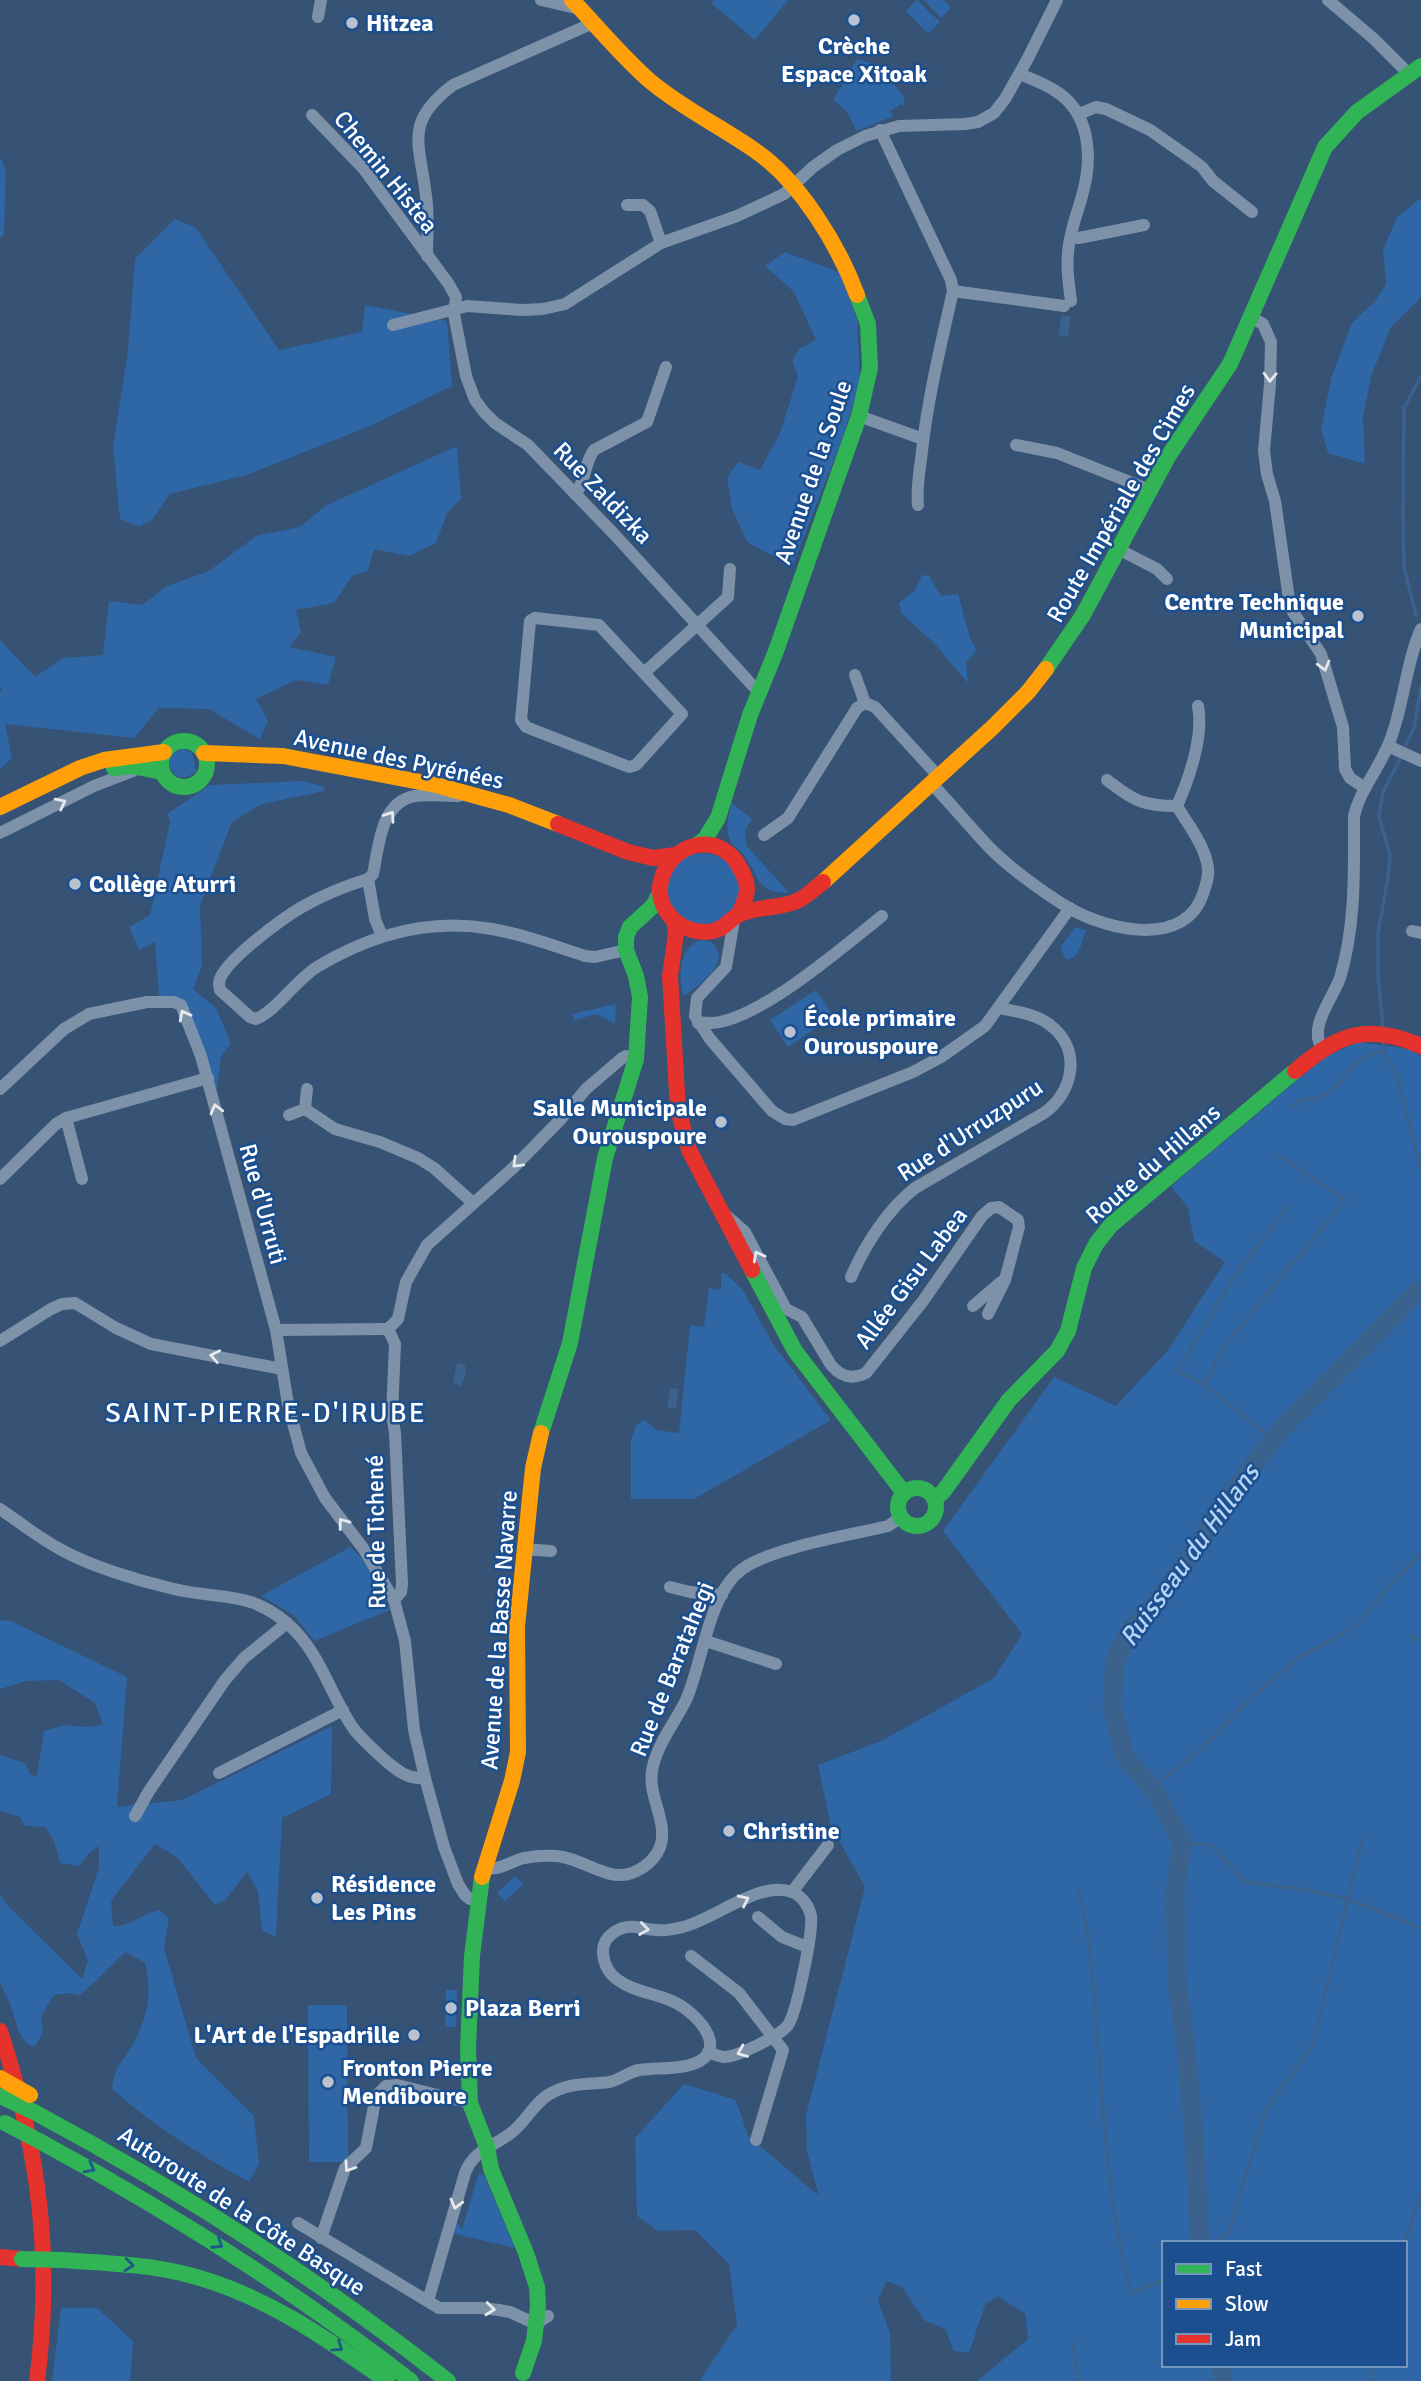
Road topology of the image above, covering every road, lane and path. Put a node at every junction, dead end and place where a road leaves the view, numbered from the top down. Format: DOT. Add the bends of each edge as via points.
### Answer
graph roads {
  1 [pos="321,0"];
  2 [pos="541,0"];
  3 [pos="1057,0"];
  4 [pos="1328,0"];
  5 [pos="576,4"];
  6 [pos="318,17"];
  7 [pos="593,23"];
  8 [pos="1415,70"];
  9 [pos="1020,74"];
  10 [pos="1079,114"];
  11 [pos="312,115"];
  12 [pos="880,130"];
  13 [pos="793,185"];
  14 [pos="627,205"];
  15 [pos="1252,212"];
  16 [pos="1144,225"];
  17 [pos="1071,237"];
  18 [pos="661,243"];
  19 [pos="427,256"];
  20 [pos="953,291"];
  21 [pos="455,310"];
  22 [pos="1251,317"];
  23 [pos="393,325"];
  24 [pos="666,368"];
  25 [pos="859,416"];
  26 [pos="923,439"];
  27 [pos="1016,445"];
  28 [pos="1150,490"];
  29 [pos="575,494"];
  30 [pos="918,505"];
  31 [pos="1118,549"];
  32 [pos="730,569"];
  33 [pos="1167,579"];
  34 [pos="697,625"];
  35 [pos="1421,629"];
  36 [pos="644,673"];
  37 [pos="855,675"];
  38 [pos="760,689"];
  39 [pos="865,702"];
  40 [pos="1198,706"];
  41 [pos="1388,746"];
  42 [pos="164,752"];
  43 [pos="204,753"];
  44 [pos="237,756"];
  45 [pos="1421,761"];
  46 [pos="142,768"];
  47 [pos="205,771"];
  48 [pos="162,772"];
  49 [pos="935,780"];
  50 [pos="1108,780"];
  51 [pos="1365,788"];
  52 [pos="478,796"];
  53 [pos="1177,806"];
  54 [pos="0,807"];
  55 [pos="0,817"];
  56 [pos="718,818"];
  57 [pos="0,833"];
  58 [pos="764,835"];
  59 [pos="697,845"];
  60 [pos="725,850"];
  61 [pos="628,852"];
  62 [pos="675,855"];
  63 [pos="368,879"];
  64 [pos="746,880"];
  65 [pos="660,885"];
  66 [pos="780,903"];
  67 [pos="1070,908"];
  68 [pos="882,916"];
  69 [pos="737,917"];
  70 [pos="640,918"];
  71 [pos="673,920"];
  72 [pos="705,932"];
  73 [pos="382,936"];
  74 [pos="626,950"];
  75 [pos="675,950"];
  76 [pos="728,958"];
  77 [pos="998,1009"];
  78 [pos="698,1023"];
  79 [pos="1421,1046"];
  80 [pos="1322,1048"];
  81 [pos="635,1059"];
  82 [pos="208,1078"];
  83 [pos="0,1089"];
  84 [pos="307,1090"];
  85 [pos="66,1118"];
  86 [pos="0,1179"];
  87 [pos="82,1180"];
  88 [pos="472,1202"];
  89 [pos="720,1210"];
  90 [pos="851,1278"];
  91 [pos="1004,1280"];
  92 [pos="973,1307"];
  93 [pos="988,1314"];
  94 [pos="778,1320"];
  95 [pos="805,1322"];
  96 [pos="389,1327"];
  97 [pos="276,1330"];
  98 [pos="0,1341"];
  99 [pos="282,1368"];
  100 [pos="904,1493"];
  101 [pos="939,1496"];
  102 [pos="0,1509"];
  103 [pos="900,1518"];
  104 [pos="523,1549"];
  105 [pos="551,1551"];
  106 [pos="670,1587"];
  107 [pos="722,1595"];
  108 [pos="394,1600"];
  109 [pos="287,1623"];
  110 [pos="706,1641"];
  111 [pos="776,1664"];
  112 [pos="343,1710"];
  113 [pos="219,1773"];
  114 [pos="425,1778"];
  115 [pos="135,1816"];
  116 [pos="828,1845"];
  117 [pos="484,1868"];
  118 [pos="792,1892"];
  119 [pos="478,1899"];
  120 [pos="758,1917"];
  121 [pos="807,1947"];
  122 [pos="691,1956"];
  123 [pos="0,2031"];
  124 [pos="773,2035"];
  125 [pos="708,2052"];
  126 [pos="0,2078"];
  127 [pos="0,2096"];
  128 [pos="470,2103"];
  129 [pos="2,2122"];
  130 [pos="756,2140"];
  131 [pos="487,2147"];
  132 [pos="117,2157"];
  133 [pos="298,2223"];
  134 [pos="321,2238"];
  135 [pos="0,2257"];
  136 [pos="428,2301"];
  137 [pos="542,2320"];
  138 [pos="524,2371"];
  139 [pos="37,2381"];
  140 [pos="387,2381"];
  141 [pos="411,2381"];
  142 [pos="448,2381"];
  1 -- 6 [label="street"];
  2 -- 5 [label="street"];
  3 -- 9 [label="street"];
  4 -- 8 [label="street"];
  5 -- 7 [label="main road, Avenue de la Soule"];
  7 -- 13 [label="main road, Avenue de la Soule" via="649,80 759,153"];
  7 -- 19 [label="street" via="453,85 425,111 417,148 427,200"];
  8 -- 22 [label="main road, Route Impériale des Cimes" via="1337,128"];
  9 -- 10 [label="street" via="1054,90"];
  9 -- 12 [label="street" via="994,113 978,122"];
  10 -- 15 [label="street" via="1096,107 1105,109 1150,131 1202,167"];
  10 -- 17 [label="street" via="1088,144 1088,164"];
  11 -- 19 [label="street, Chemin Histea" via="363,168"];
  12 -- 13 [label="street" via="837,150"];
  12 -- 20 [label="street"];
  13 -- 18 [label="street" via="784,194 737,216"];
  13 -- 25 [label="main road, Avenue de la Soule" via="850,276 868,324 870,368"];
  14 -- 18 [label="street" via="643,205 650,211"];
  16 -- 17 [label="street"];
  17 -- 20 [label="street" via="1067,304"];
  18 -- 21 [label="street" via="565,304 543,309 467,306"];
  19 -- 21 [label="street, Chemin Histea" via="456,297"];
  20 -- 26 [label="street"];
  21 -- 23 [label="street"];
  21 -- 29 [label="street, Rue Zaldizka" via="466,376 475,400 495,423 528,445"];
  22 -- 28 [label="main road, Route Impériale des Cimes" via="1230,364"];
  22 -- 51 [label="street, one-way" via="1263,324 1271,342 1264,451 1289,599 1321,654 1343,727 1345,769"];
  24 -- 29 [label="street" via="648,422 594,450"];
  25 -- 26 [label="street"];
  25 -- 38 [label="main road, Avenue de la Soule"];
  26 -- 30 [label="street"];
  27 -- 28 [label="street" via="1057,453"];
  28 -- 31 [label="main road, Route Impériale des Cimes"];
  29 -- 34 [label="street, Rue Zaldizka"];
  31 -- 33 [label="street"];
  31 -- 49 [label="main road, Route Impériale des Cimes" via="1083,615 1044,673"];
  32 -- 34 [label="street" via="729,597"];
  34 -- 36 [label="street"];
  34 -- 38 [label="street, Rue Zaldizka"];
  35 -- 41 [label="street"];
  36 -- 36 [label="street" via="599,625 535,618 530,621 521,720 526,727 629,767 636,765 682,714"];
  37 -- 39 [label="street"];
  38 -- 56 [label="main road, Avenue de la Soule"];
  39 -- 49 [label="street" via="875,707"];
  39 -- 58 [label="street" via="788,818"];
  40 -- 53 [label="street" via="1189,779"];
  41 -- 45 [label="street"];
  41 -- 51 [label="street"];
  42 -- 43 [label="main road" via="183,741"];
  42 -- 48 [label="main road"];
  42 -- 54 [label="main road" via="104,760"];
  43 -- 44 [label="main road, Avenue des Pyrénées"];
  43 -- 47 [label="main road"];
  44 -- 47 [label="main road, Avenue des Pyrénées"];
  44 -- 52 [label="main road, Avenue des Pyrénées" via="283,757"];
  46 -- 48 [label="main road"];
  46 -- 55 [label="main road" via="99,771"];
  57 -- 46 [label="street, one-way" via="94,786"];
  47 -- 48 [label="main road" via="196,783 182,786 168,781"];
  49 -- 66 [label="main road, Route Impériale des Cimes" via="809,893 798,901"];
  49 -- 67 [label="street" via="998,855"];
  50 -- 53 [label="street" via="1131,799"];
  51 -- 80 [label="street" via="1354,816 1349,944 1339,980 1318,1025"];
  52 -- 61 [label="main road, Avenue des Pyrénées"];
  63 -- 52 [label="street, one-way" via="385,820 399,804 414,796"];
  53 -- 67 [label="street" via="1201,845 1208,869 1202,899 1189,915 1170,927 1142,930"];
  56 -- 59 [label="main road, Avenue de la Soule"];
  56 -- 60 [label="main road"];
  59 -- 60 [label="main road"];
  59 -- 62 [label="main road"];
  60 -- 64 [label="main road" via="735,858"];
  61 -- 62 [label="main road, Avenue des Pyrénées" via="653,858"];
  61 -- 65 [label="main road, Avenue des Pyrénées"];
  62 -- 65 [label="main road"];
  63 -- 73 [label="street"];
  63 -- 73 [label="street" via="330,892 271,928 220,977 220,990 256,1019 314,970"];
  64 -- 66 [label="main road"];
  64 -- 69 [label="main road" via="747,892"];
  65 -- 70 [label="main road" via="653,906"];
  65 -- 71 [label="main road" via="664,907"];
  66 -- 69 [label="main road, Route Impériale des Cimes"];
  67 -- 77 [label="street"];
  68 -- 78 [label="street" via="787,988 743,1014 721,1022"];
  69 -- 72 [label="main road"];
  69 -- 76 [label="street"];
  70 -- 71 [label="main road"];
  70 -- 74 [label="main road" via="630,927"];
  71 -- 72 [label="main road" via="684,928"];
  71 -- 75 [label="main road"];
  72 -- 75 [label="main road"];
  72 -- 76 [label="street" via="725,945"];
  73 -- 74 [label="street" via="464,925 524,936 584,956"];
  74 -- 81 [label="main road, Avenue de la Basse Navarre" via="640,997"];
  75 -- 89 [label="main road" via="670,976 678,1109 689,1150"];
  76 -- 78 [label="street" via="722,974 697,998"];
  77 -- 78 [label="street" via="985,1026 931,1063 793,1119 772,1111"];
  77 -- 90 [label="street, Rue d'Urruzpuru" via="1038,1018 1059,1032 1071,1065 1065,1093 1044,1113 902,1198 863,1251"];
  79 -- 80 [label="main road, Route du Hillans" via="1383,1033 1347,1036"];
  80 -- 101 [label="main road, Route du Hillans" via="1111,1225 1084,1268 1068,1331 1057,1351 1009,1400"];
  81 -- 88 [label="street, one-way" via="626,1056 586,1089 513,1168"];
  81 -- 104 [label="main road, Avenue de la Basse Navarre" via="605,1158 570,1343 538,1441"];
  82 -- 83 [label="street, Rue d'Urruti, one-way" via="181,1005 147,1002 107,1009 76,1021"];
  82 -- 85 [label="street"];
  97 -- 82 [label="street, Rue d'Urruti, one-way"];
  84 -- 88 [label="street" via="296,1114 418,1158"];
  85 -- 86 [label="street"];
  85 -- 87 [label="street"];
  88 -- 96 [label="street" via="420,1254 406,1282 398,1319"];
  89 -- 94 [label="main road"];
  95 -- 89 [label="street, Allée Gisu Labea, one-way" via="786,1309 745,1232"];
  91 -- 92 [label="street"];
  91 -- 93 [label="street, Allée Gisu Labea"];
  91 -- 95 [label="street, Allée Gisu Labea" via="1018,1220 999,1207 990,1208 866,1373 847,1377 836,1372"];
  94 -- 95 [label="street"];
  94 -- 100 [label="main road" via="807,1369"];
  96 -- 97 [label="street"];
  96 -- 108 [label="street, Rue de Tichené" via="395,1344 392,1414 402,1584"];
  97 -- 99 [label="street, Rue d'Urruti"];
  99 -- 98 [label="street, one-way" via="151,1344 75,1303 51,1309"];
  108 -- 99 [label="street, Rue d'Urruti, one-way" via="325,1498 301,1453"];
  100 -- 101 [label="main road" via="917,1488"];
  100 -- 103 [label="main road" via="897,1509"];
  101 -- 103 [label="main road" via="936,1513 927,1524 912,1527"];
  102 -- 109 [label="street" via="70,1555 173,1589 256,1602"];
  103 -- 107 [label="street, Rue de Baratahegi" via="888,1526 760,1559 740,1571"];
  104 -- 105 [label="street"];
  104 -- 117 [label="main road, Avenue de la Basse Navarre" via="517,1627 518,1752"];
  106 -- 107 [label="street"];
  107 -- 110 [label="street, Rue de Baratahegi"];
  108 -- 114 [label="street, Rue de Tichené" via="405,1641 414,1730"];
  109 -- 112 [label="street" via="310,1647"];
  109 -- 115 [label="street" via="225,1680"];
  110 -- 111 [label="street"];
  110 -- 117 [label="street, Rue de Baratahegi" via="686,1699 653,1764 652,1792 662,1837 653,1859 625,1874 599,1870 564,1856 543,1855 498,1869"];
  112 -- 113 [label="street"];
  112 -- 114 [label="street" via="366,1744 398,1771"];
  114 -- 119 [label="street, Rue de Tichené" via="458,1884 465,1895"];
  116 -- 118 [label="street"];
  117 -- 119 [label="main road, Avenue de la Basse Navarre"];
  118 -- 121 [label="street" via="804,1900 811,1916"];
  125 -- 118 [label="street, one-way" via="711,2041 699,2020 672,2001 635,1989 610,1973 604,1943 628,1927 682,1927 767,1891"];
  119 -- 128 [label="main road, Avenue de la Basse Navarre" via="468,2048"];
  120 -- 121 [label="street" via="782,1937"];
  121 -- 124 [label="street" via="790,2023"];
  122 -- 124 [label="street" via="738,1993"];
  123 -- 139 [label="main road" via="34,2156 41,2201 45,2282"];
  124 -- 125 [label="street, one-way" via="733,2056"];
  124 -- 130 [label="street" via="783,2050"];
  125 -- 131 [label="street" via="692,2065 636,2071 615,2081 560,2088 541,2100 510,2134"];
  126 -- 132 [label="main road, bridge" via="84,2124"];
  127 -- 132 [label="main road, Autoroute de la Côte Basque, bridge"];
  128 -- 131 [label="main road, Avenue de la Basse Navarre"];
  128 -- 134 [label="street, one-way" via="397,2085 381,2090 366,2148 345,2168"];
  129 -- 141 [label="main road, Autoroute de la Côte Basque, one-way, bridge" via="98,2172 218,2244"];
  131 -- 136 [label="street, one-way" via="464,2173"];
  131 -- 137 [label="main road, Avenue de la Basse Navarre" via="501,2164 546,2275"];
  132 -- 142 [label="main road, Autoroute de la Côte Basque" via="193,2200 302,2272"];
  133 -- 134 [label="street"];
  134 -- 136 [label="street"];
  135 -- 140 [label="main road, one-way, bridge" via="124,2264 230,2288 287,2315"];
  136 -- 137 [label="street, one-way" via="439,2308 481,2308"];
  137 -- 138 [label="main road, Avenue de la Basse Navarre" via="546,2333"];
}
